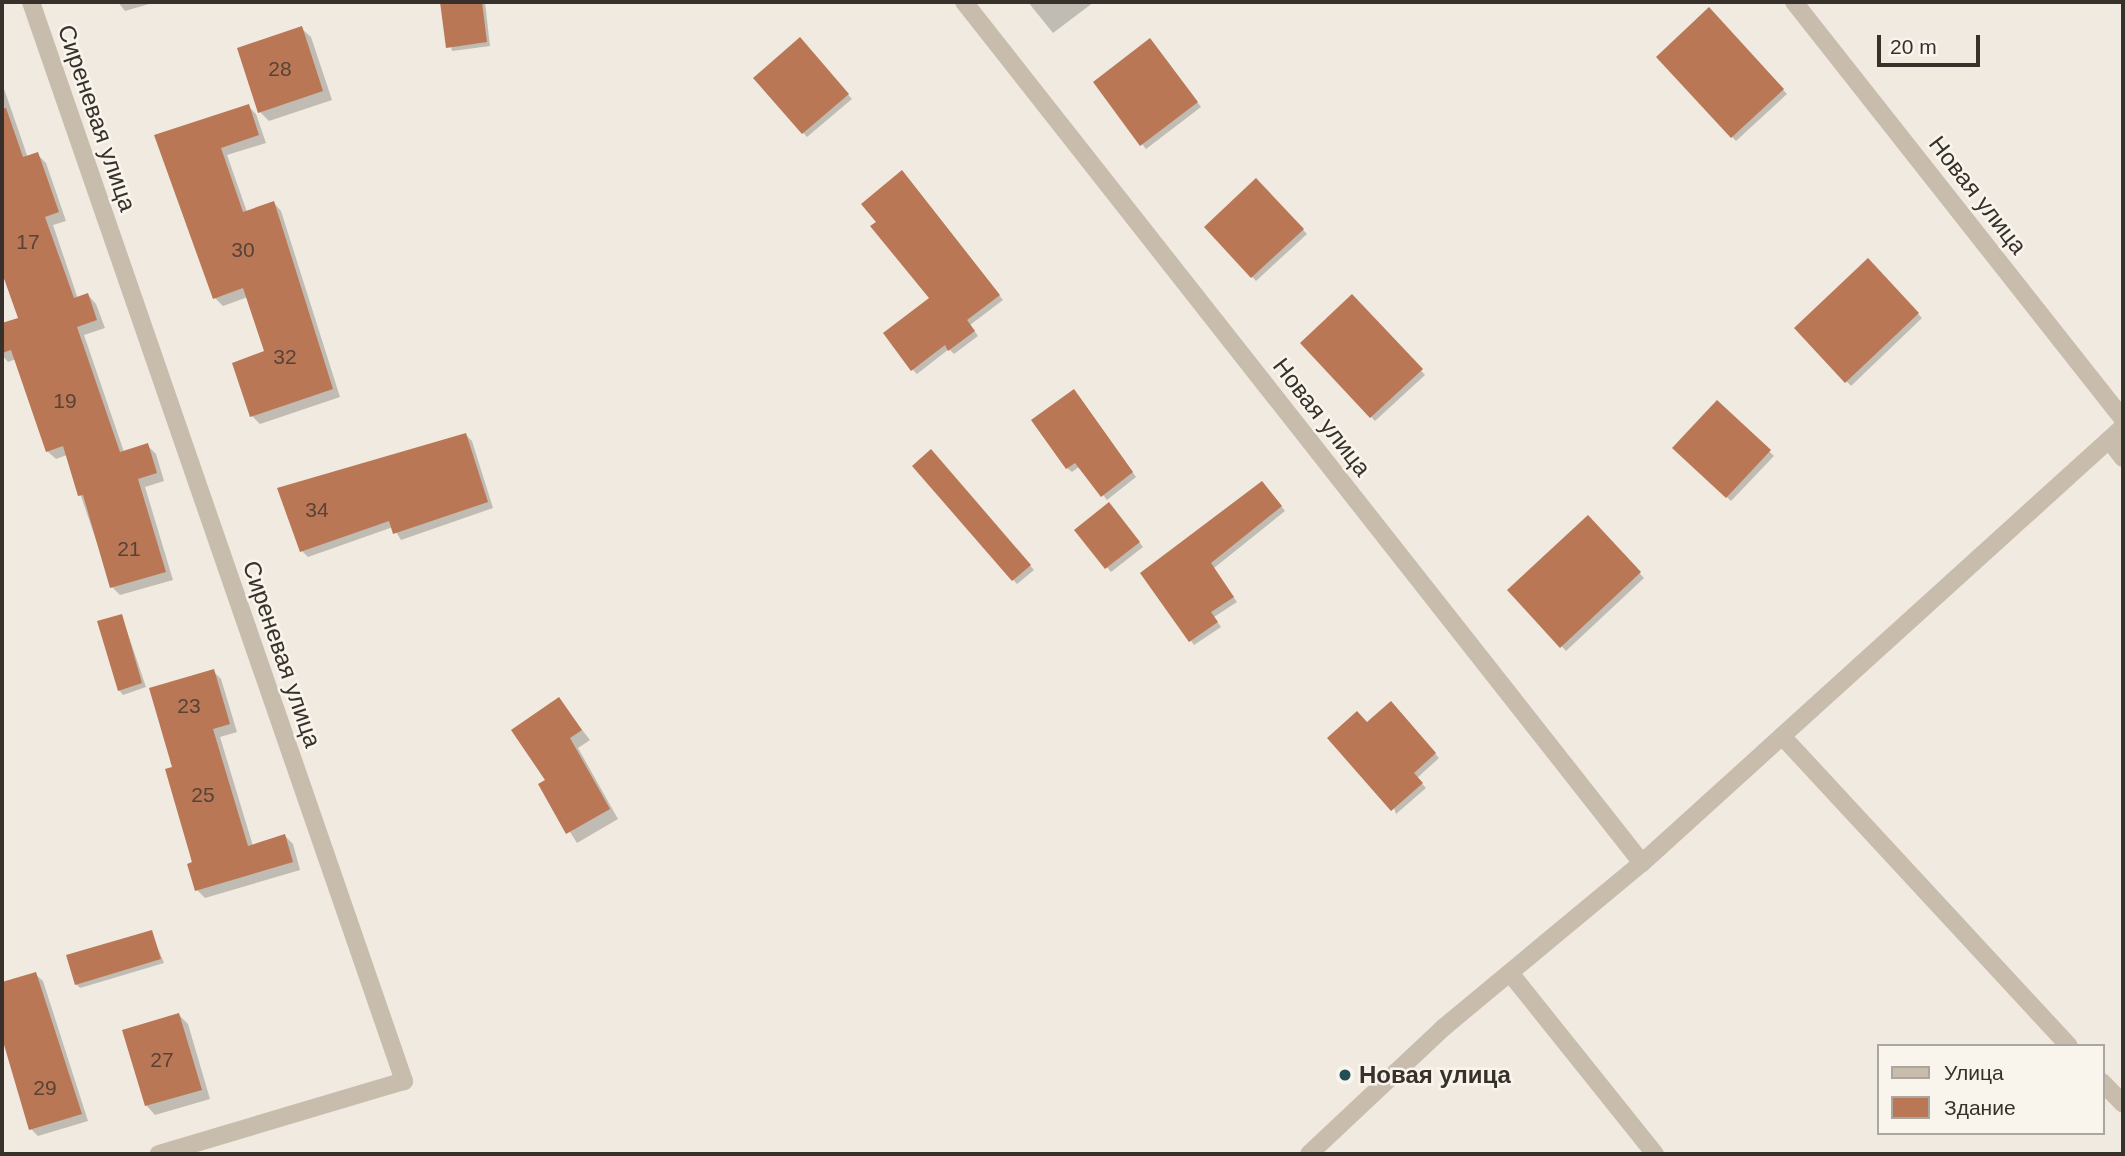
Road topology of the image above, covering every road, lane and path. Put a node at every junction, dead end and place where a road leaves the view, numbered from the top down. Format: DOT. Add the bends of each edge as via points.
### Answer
graph roads {
  1 [pos="31,2"];
  2 [pos="964,2"];
  3 [pos="1794,2"];
  4 [pos="2123,419"];
  5 [pos="2123,427"];
  6 [pos="2109,440"];
  7 [pos="2123,457"];
  8 [pos="1782,736"];
  9 [pos="1642,863"];
  10 [pos="1510,973"];
  11 [pos="2067,1044"];
  12 [pos="2104,1084"];
  13 [pos="2123,1104"];
  14 [pos="159,1154"];
  15 [pos="1309,1154"];
  16 [pos="1655,1154"];
  1 -- 14 [label="street, Сиреневая улица" via="404,1081"];
  2 -- 9 [label="street, Новая улица"];
  3 -- 4 [label="street, Новая улица"];
  5 -- 6 [label="street"];
  6 -- 7 [label="street"];
  6 -- 8 [label="street"];
  8 -- 9 [label="street"];
  8 -- 11 [label="street"];
  9 -- 10 [label="street"];
  10 -- 15 [label="street" via="1443,1028"];
  10 -- 16 [label="street"];
  12 -- 13 [label="street"];
}
